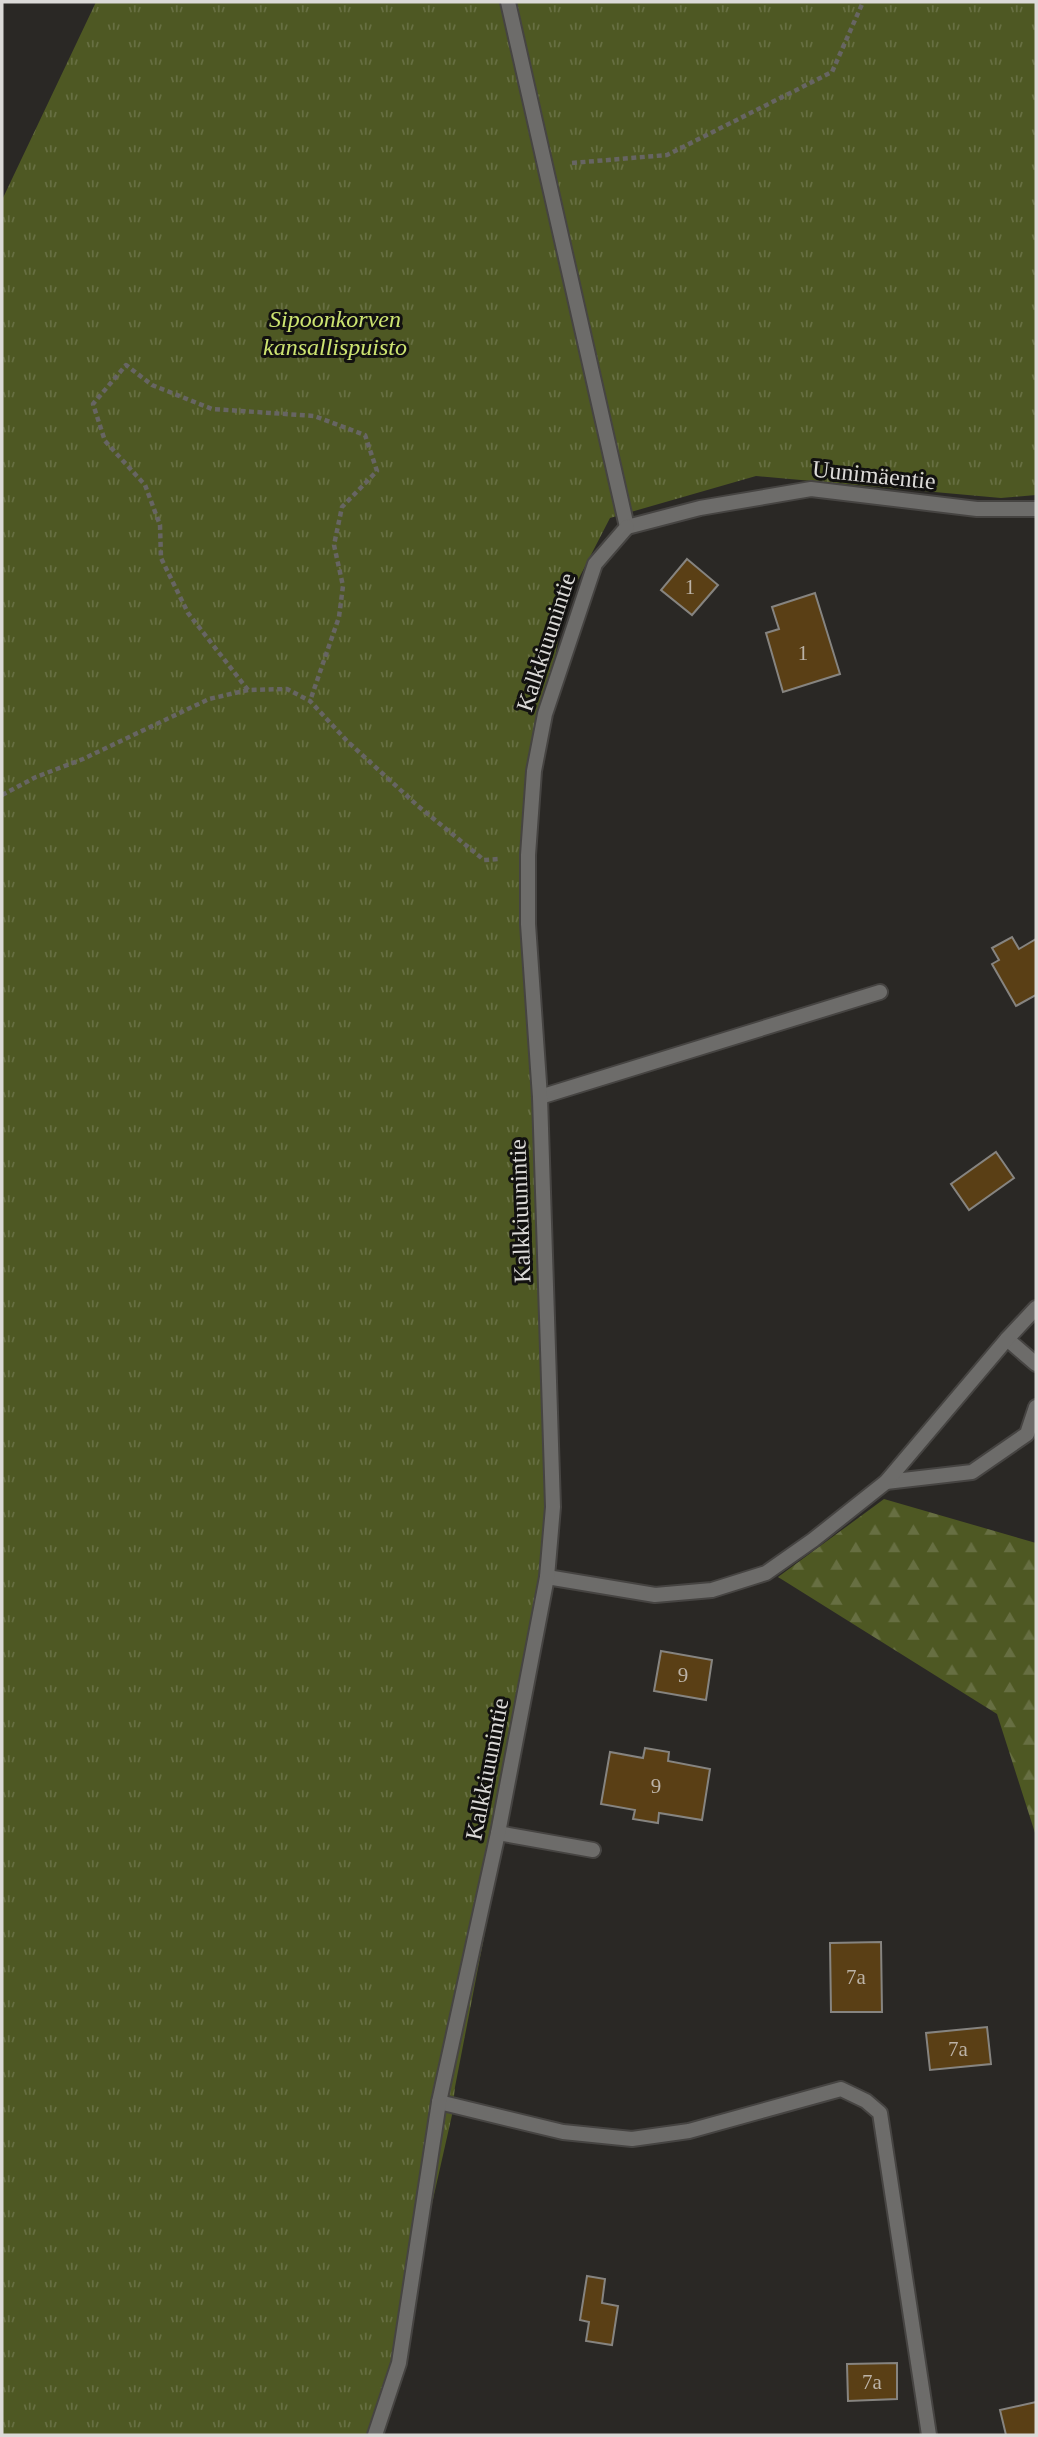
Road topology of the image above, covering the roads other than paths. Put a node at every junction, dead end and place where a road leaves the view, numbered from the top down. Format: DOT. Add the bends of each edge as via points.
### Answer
graph roads {
  1 [pos="508,2"];
  2 [pos="1036,509"];
  3 [pos="627,527"];
  4 [pos="880,992"];
  5 [pos="540,1097"];
  6 [pos="1036,1308"];
  7 [pos="1007,1339"];
  8 [pos="1036,1364"];
  9 [pos="1036,1406"];
  10 [pos="886,1482"];
  11 [pos="547,1577"];
  12 [pos="498,1833"];
  13 [pos="593,1850"];
  14 [pos="439,2102"];
  15 [pos="375,2435"];
  16 [pos="929,2435"];
  1 -- 3 [label="street"];
  2 -- 3 [label="street, Uunimäentie" via="977,509 811,489 700,508"];
  3 -- 5 [label="street, Kalkkiuunintie" via="595,564 545,714 534,771 528,924"];
  4 -- 5 [label="street"];
  5 -- 11 [label="street, Kalkkiuunintie" via="554,1507"];
  6 -- 7 [label="street"];
  7 -- 8 [label="street"];
  7 -- 10 [label="street"];
  9 -- 10 [label="street" via="1027,1434 972,1472"];
  10 -- 11 [label="street" via="766,1573 712,1590 655,1595"];
  11 -- 12 [label="street, Kalkkiuunintie"];
  12 -- 13 [label="street"];
  12 -- 14 [label="street, Kalkkiuunintie"];
  14 -- 15 [label="street, Kalkkiuunintie" via="399,2363"];
  14 -- 16 [label="street" via="563,2132 632,2139 688,2132 841,2089 866,2101 880,2113"];
}
